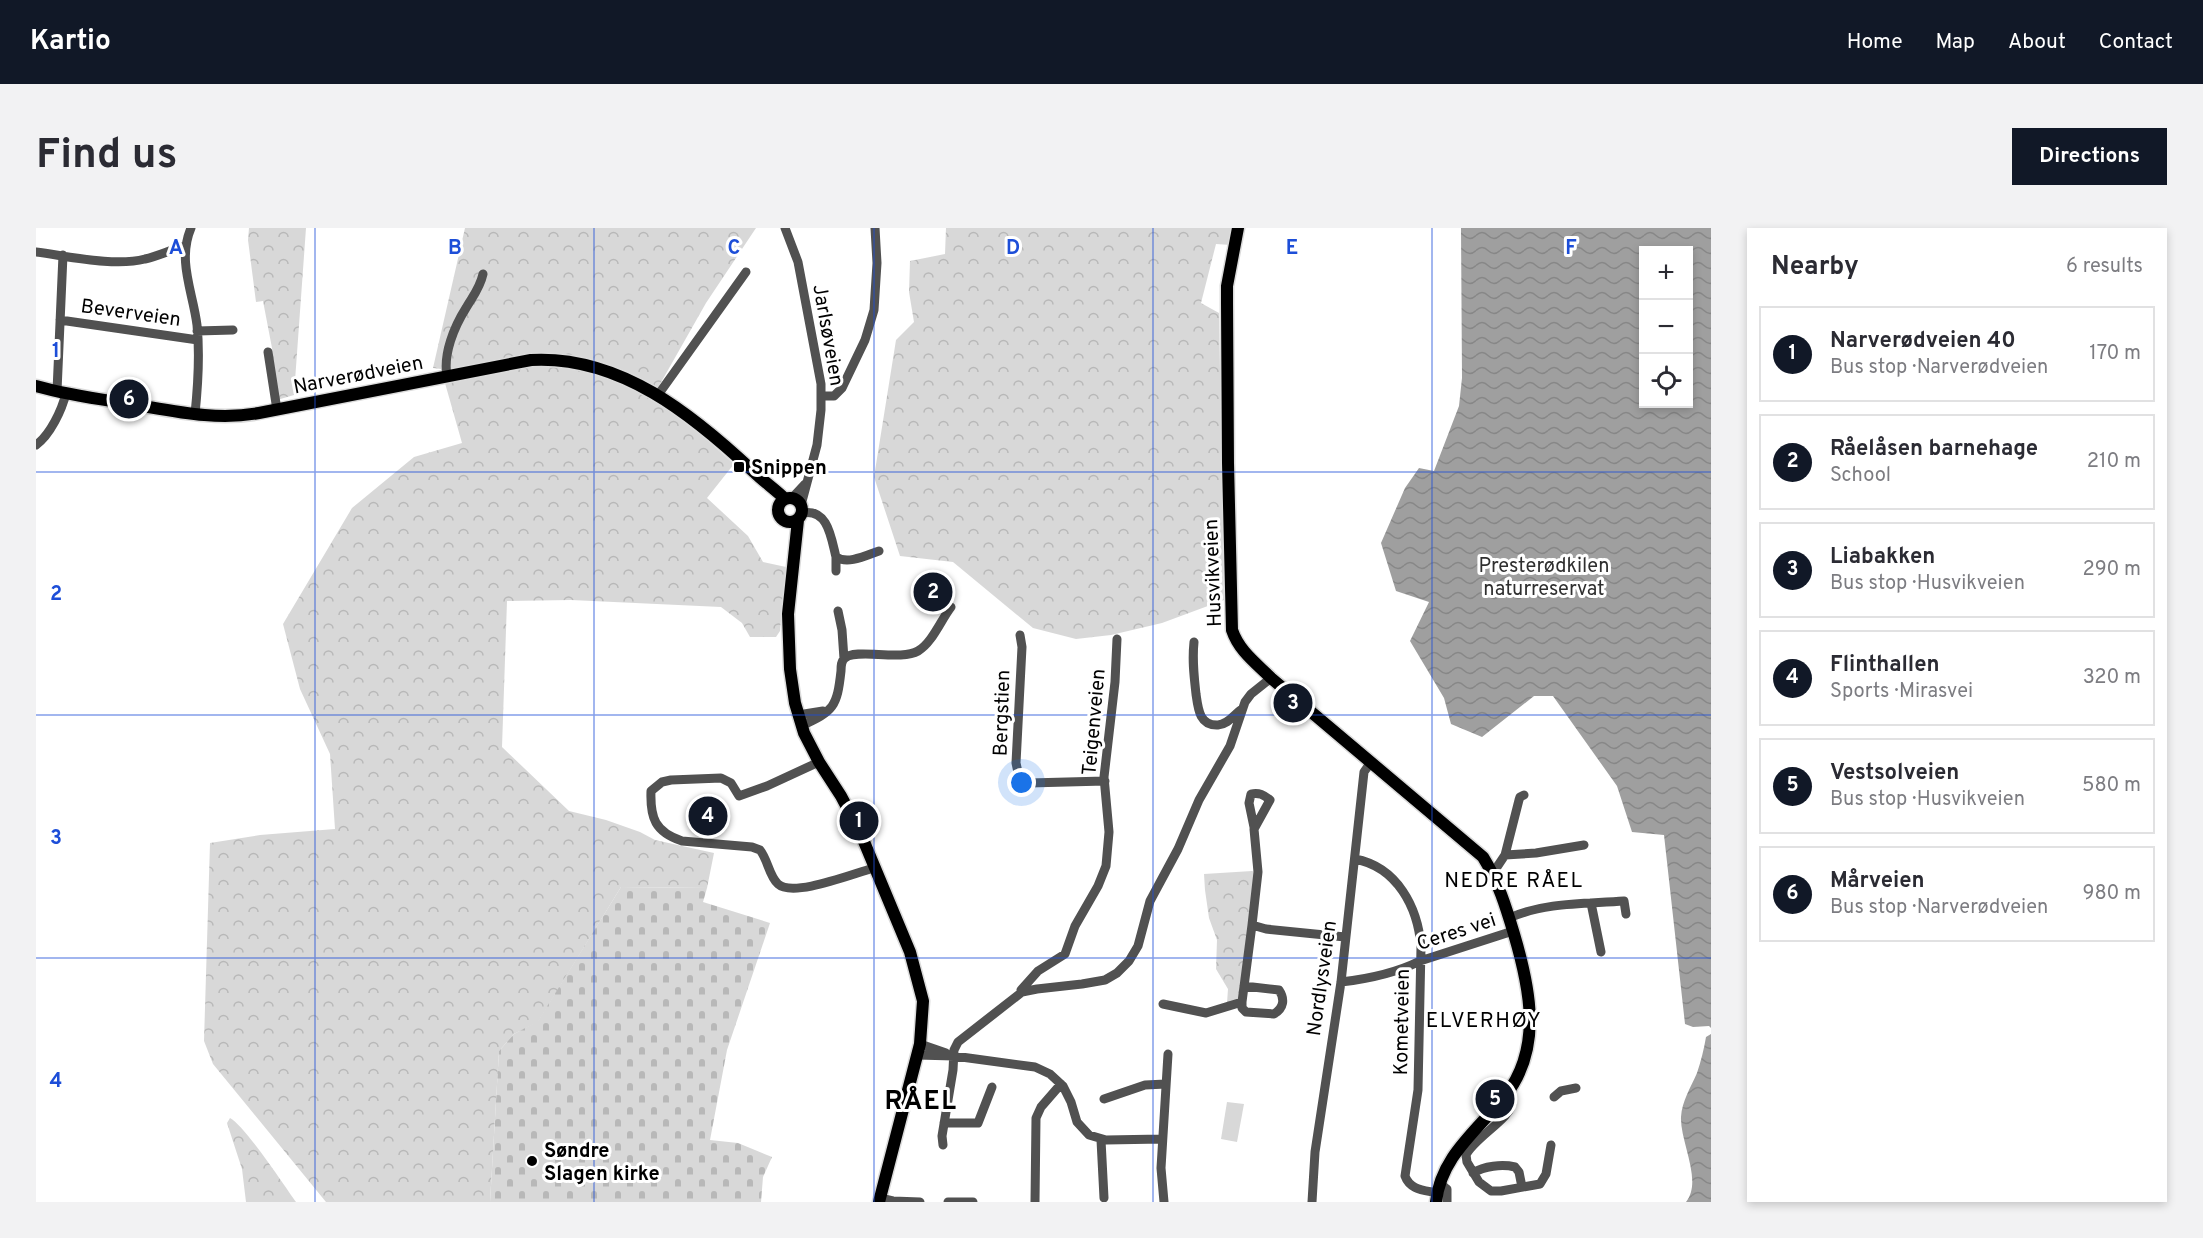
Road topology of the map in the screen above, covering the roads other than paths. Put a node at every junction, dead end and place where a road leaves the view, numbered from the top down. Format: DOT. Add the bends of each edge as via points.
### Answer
graph roads {
  1 [pos="191,228"];
  2 [pos="785,228"];
  3 [pos="875,228"];
  4 [pos="1238,228"];
  5 [pos="186,246"];
  6 [pos="36,252"];
  7 [pos="63,255"];
  8 [pos="746,272"];
  9 [pos="483,274"];
  10 [pos="60,320"];
  11 [pos="233,330"];
  12 [pos="197,335"];
  13 [pos="268,352"];
  14 [pos="447,376"];
  15 [pos="36,386"];
  16 [pos="61,392"];
  17 [pos="658,395"];
  18 [pos="822,396"];
  19 [pos="277,410"];
  20 [pos="195,414"];
  21 [pos="36,445"];
  22 [pos="792,509"];
  23 [pos="879,551"];
  24 [pos="836,557"];
  25 [pos="836,571"];
  26 [pos="951,607"];
  27 [pos="838,611"];
  28 [pos="1020,635"];
  29 [pos="1117,639"];
  30 [pos="1194,642"];
  31 [pos="844,659"];
  32 [pos="1271,678"];
  33 [pos="1242,710"];
  34 [pos="800,720"];
  35 [pos="819,762"];
  36 [pos="1371,762"];
  37 [pos="1105,781"];
  38 [pos="1524,795"];
  39 [pos="1254,826"];
  40 [pos="1584,845"];
  41 [pos="1505,855"];
  42 [pos="1355,859"];
  43 [pos="874,868"];
  44 [pos="1493,873"];
  45 [pos="1591,903"];
  46 [pos="1626,914"];
  47 [pos="1252,925"];
  48 [pos="1511,925"];
  49 [pos="1345,937"];
  50 [pos="1601,952"];
  51 [pos="1420,961"];
  52 [pos="1341,982"];
  53 [pos="1244,986"];
  54 [pos="1022,993"];
  55 [pos="1242,1002"];
  56 [pos="1163,1004"];
  57 [pos="918,1050"];
  58 [pos="1168,1054"];
  59 [pos="954,1056"];
  60 [pos="1061,1084"];
  61 [pos="1166,1084"];
  62 [pos="992,1087"];
  63 [pos="1576,1088"];
  64 [pos="1554,1097"];
  65 [pos="1104,1100"];
  66 [pos="1512,1102"];
  67 [pos="944,1123"];
  68 [pos="1162,1139"];
  69 [pos="1101,1140"];
  70 [pos="943,1145"];
  71 [pos="1551,1145"];
  72 [pos="1473,1173"];
  73 [pos="1522,1187"];
  74 [pos="1438,1193"];
  75 [pos="1104,1198"];
  76 [pos="880,1200"];
  77 [pos="920,1202"];
  78 [pos="948,1202"];
  79 [pos="973,1202"];
  80 [pos="1035,1202"];
  81 [pos="1164,1202"];
  82 [pos="1312,1202"];
  83 [pos="1447,1202"];
  1 -- 5 [label="street"];
  2 -- 18 [label="street, Jarlsøveien" via="798,262"];
  3 -- 18 [label="street" via="877,279 871,323 842,388 834,396"];
  4 -- 32 [label="main road, Husvikveien" via="1227,286 1232,630 1242,650"];
  5 -- 7 [label="street" via="135,260"];
  5 -- 12 [label="street" via="185,263"];
  6 -- 7 [label="street"];
  7 -- 10 [label="street"];
  8 -- 17 [label="street"];
  9 -- 14 [label="street, Narverødveien" via="448,351"];
  10 -- 12 [label="street, Beverveien"];
  10 -- 16 [label="street"];
  11 -- 12 [label="street, Beverveien"];
  12 -- 20 [label="street"];
  13 -- 19 [label="street, Narverødveien"];
  14 -- 17 [label="main road, Narverødveien" via="555,358 595,368"];
  14 -- 19 [label="main road, Narverødveien"];
  15 -- 16 [label="main road, Narverødveien"];
  16 -- 20 [label="main road, Narverødveien"];
  16 -- 21 [label="street" via="61,408"];
  17 -- 22 [label="main road, Narverødveien" via="696,421 770,488 776,489"];
  18 -- 22 [label="street, Jarlsøveien" via="817,445 805,484"];
  19 -- 20 [label="main road, Narverødveien" via="229,417"];
  22 -- 24 [label="street, Narverødveien" via="811,511 823,518"];
  22 -- 34 [label="main road" via="796,538 788,614 790,669"];
  23 -- 24 [label="street" via="849,560"];
  24 -- 25 [label="street, Narverødveien"];
  26 -- 31 [label="street" via="919,651 853,654"];
  27 -- 31 [label="street"];
  28 -- 37 [label="street, Bergstien" via="1018,777 1029,783"];
  29 -- 37 [label="street, Teigenveien"];
  30 -- 33 [label="street" via="1192,669 1203,719 1223,724"];
  31 -- 34 [label="street" via="834,705"];
  32 -- 33 [label="street" via="1251,694"];
  32 -- 36 [label="main road, Husvikveien"];
  33 -- 54 [label="street" via="1230,746 1150,901 1129,961 1106,980"];
  34 -- 35 [label="main road"];
  35 -- 43 [label="main road" via="852,816"];
  35 -- 43 [label="street" via="739,796 722,778 671,780 651,791 651,810 656,823 682,841 760,850 778,885 786,888 807,887"];
  36 -- 42 [label="street, Nordlysveien" via="1364,772"];
  36 -- 44 [label="main road, Husvikveien" via="1474,849"];
  37 -- 54 [label="street, Teigenveien" via="1109,832 1106,866 1074,928 1067,951 1032,977"];
  38 -- 41 [label="street" via="1520,796"];
  39 -- 47 [label="street" via="1258,872"];
  40 -- 41 [label="street"];
  41 -- 44 [label="street"];
  42 -- 49 [label="street, Nordlysveien"];
  42 -- 51 [label="street, Kometveien" via="1379,868 1404,892 1419,930"];
  43 -- 57 [label="main road" via="920,985 924,1012"];
  44 -- 48 [label="main road, Husvikveien"];
  45 -- 46 [label="street, Ceres vei" via="1624,901"];
  45 -- 48 [label="street, Ceres vei" via="1546,907"];
  45 -- 50 [label="street"];
  47 -- 49 [label="street"];
  47 -- 53 [label="street"];
  48 -- 51 [label="street, Ceres vei"];
  48 -- 74 [label="main road, Husvikveien" via="1529,994 1526,1057 1513,1085 1449,1161"];
  49 -- 52 [label="street, Nordlysveien"];
  51 -- 52 [label="street, Ceres vei"];
  51 -- 74 [label="street, Kometveien" via="1418,1090 1405,1176 1409,1185"];
  52 -- 82 [label="street, Nordlysveien" via="1315,1152"];
  53 -- 55 [label="street"];
  53 -- 55 [label="street" via="1277,989 1283,1001 1274,1014 1246,1012"];
  54 -- 59 [label="street" via="961,1039"];
  55 -- 56 [label="street" via="1206,1013"];
  57 -- 59 [label="street"];
  57 -- 76 [label="main road"];
  58 -- 61 [label="street"];
  59 -- 60 [label="street" via="1035,1067"];
  59 -- 67 [label="street"];
  60 -- 69 [label="street" via="1080,1126"];
  60 -- 80 [label="street" via="1036,1118"];
  61 -- 65 [label="street" via="1145,1085"];
  61 -- 68 [label="street"];
  62 -- 67 [label="street" via="978,1123"];
  63 -- 64 [label="street"];
  66 -- 72 [label="street" via="1508,1113 1467,1151"];
  67 -- 70 [label="street"];
  68 -- 69 [label="street"];
  68 -- 81 [label="street"];
  69 -- 75 [label="street"];
  71 -- 73 [label="street" via="1544,1181"];
  72 -- 73 [label="street" via="1491,1191"];
  72 -- 73 [label="street" via="1478,1169 1515,1167"];
  74 -- 83 [label="street" via="1447,1189"];
  76 -- 77 [label="street"];
  78 -- 79 [label="street"];
}
